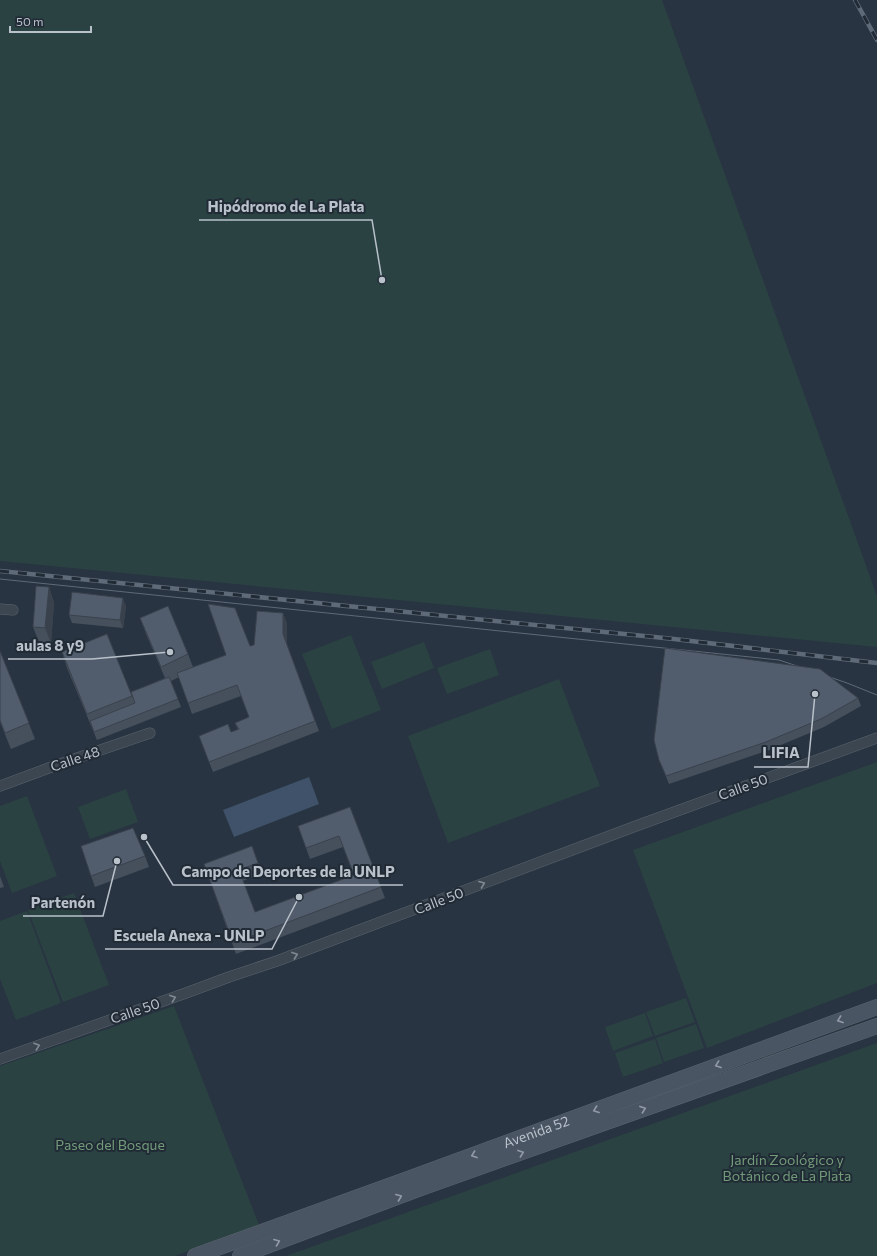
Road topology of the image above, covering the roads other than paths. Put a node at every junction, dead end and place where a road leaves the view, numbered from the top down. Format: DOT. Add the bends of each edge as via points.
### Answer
graph roads {
  1 [pos="0,609"];
  2 [pos="13,610"];
  3 [pos="150,733"];
  4 [pos="877,738"];
  5 [pos="0,786"];
  6 [pos="877,1007"];
  7 [pos="877,1026"];
  8 [pos="0,1059"];
  9 [pos="195,1256"];
  10 [pos="240,1256"];
  1 -- 2 [label="street"];
  3 -- 5 [label="street, Calle 48"];
  8 -- 4 [label="street, Calle 50, one-way" via="277,961"];
  6 -- 9 [label="main road, Avenida 52, one-way"];
  10 -- 7 [label="main road, Avenida 52, one-way" via="421,1188"];
}
